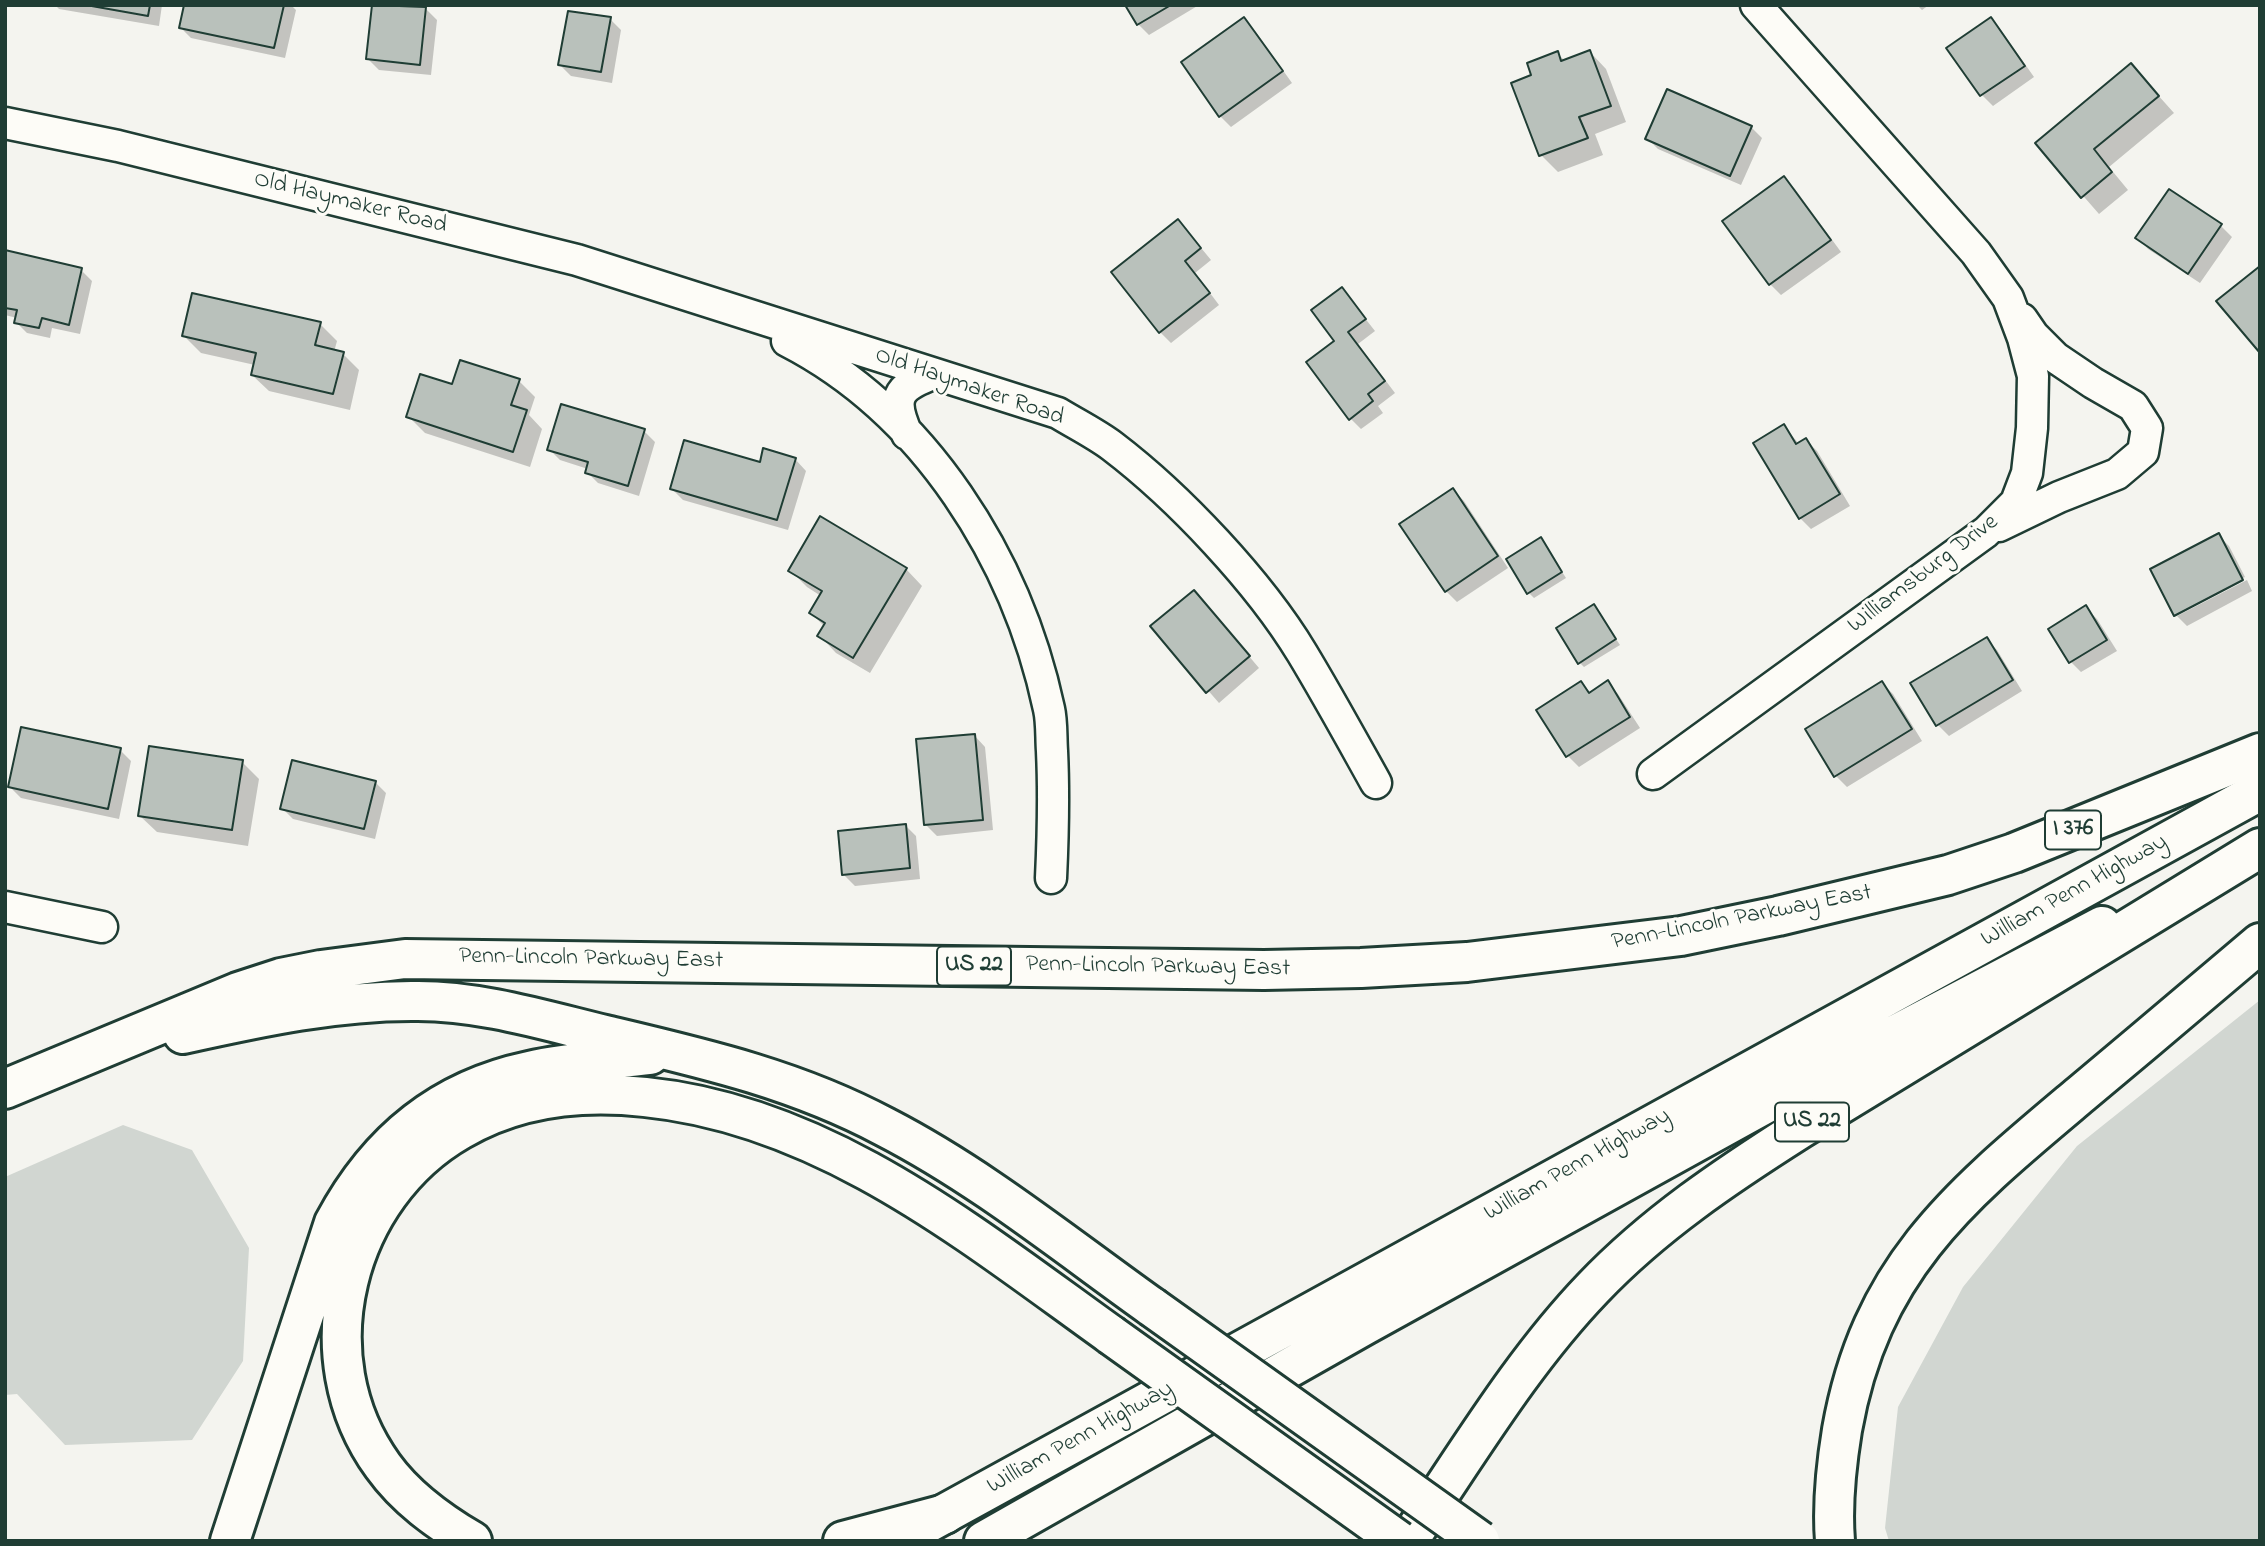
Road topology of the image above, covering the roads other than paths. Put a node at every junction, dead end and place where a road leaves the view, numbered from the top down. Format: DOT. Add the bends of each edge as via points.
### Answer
graph roads {
  1 [pos="1756,5"];
  2 [pos="5,123"];
  3 [pos="691,297"];
  4 [pos="2008,299"];
  5 [pos="933,374"];
  6 [pos="908,435"];
  7 [pos="1986,532"];
  8 [pos="2260,753"];
  9 [pos="1653,774"];
  10 [pos="1376,783"];
  11 [pos="2260,791"];
  12 [pos="2260,843"];
  13 [pos="2260,848"];
  14 [pos="1051,878"];
  15 [pos="1880,893"];
  16 [pos="5,907"];
  17 [pos="102,927"];
  18 [pos="2260,943"];
  19 [pos="677,1052"];
  20 [pos="78,1058"];
  21 [pos="5,1089"];
  22 [pos="945,1514"];
  23 [pos="230,1541"];
  24 [pos="472,1541"];
  25 [pos="843,1541"];
  26 [pos="897,1541"];
  27 [pos="984,1541"];
  28 [pos="1399,1541"];
  29 [pos="1408,1541"];
  30 [pos="1479,1541"];
  31 [pos="1835,1541"];
  1 -- 4 [label="street, Williamsburg Drive" via="1976,253"];
  2 -- 3 [label="street, Old Haymaker Road" via="118,146 577,260"];
  3 -- 5 [label="street, Old Haymaker Road"];
  3 -- 6 [label="street, Old Haymaker Road" via="818,357 872,398"];
  4 -- 7 [label="street, Williamsburg Drive" via="2033,376 2032,428 2027,473 2016,502"];
  4 -- 7 [label="street" via="2056,358 2133,406 2147,428 2143,452 2117,474"];
  5 -- 6 [label="street" via="902,391 897,410"];
  5 -- 10 [label="street, Old Haymaker Road" via="1058,413 1110,445 1155,481 1268,604"];
  6 -- 14 [label="street, Old Haymaker Road" via="936,463 992,550 1025,623 1049,711 1054,802"];
  7 -- 9 [label="street, Williamsburg Drive"];
  8 -- 15 [label="highway, Penn-Lincoln Parkway East / I 376" via="2014,853"];
  11 -- 22 [label="highway, William Penn Highway"];
  12 -- 27 [label="highway, William Penn Highway" via="1769,1102"];
  13 -- 29 [label="highway, US 22" via="1800,1129 1663,1223 1601,1280 1558,1328"];
  15 -- 20 [label="highway, Penn-Lincoln Parkway East / US 22" via="1681,936 1467,962 1361,968 405,959 359,963 281,978"];
  16 -- 17 [label="street"];
  18 -- 31 [label="highway" via="1978,1183 1902,1271 1868,1339 1848,1402 1834,1493"];
  19 -- 20 [label="highway" via="506,1011 419,1001 289,1012"];
  19 -- 23 [label="highway" via="556,1066 498,1079 446,1101 380,1155 334,1223"];
  19 -- 30 [label="highway, bridge" via="784,1082 886,1127 990,1191"];
  20 -- 21 [label="highway, Penn-Lincoln Parkway East"];
  22 -- 25 [label="highway"];
  22 -- 26 [label="highway, William Penn Highway"];
  24 -- 28 [label="highway, bridge" via="402,1489 368,1443 347,1391 341,1336 353,1259 374,1215 403,1175 461,1129 508,1109 588,1094 645,1097 707,1108 768,1126 841,1157 912,1196"];
}
